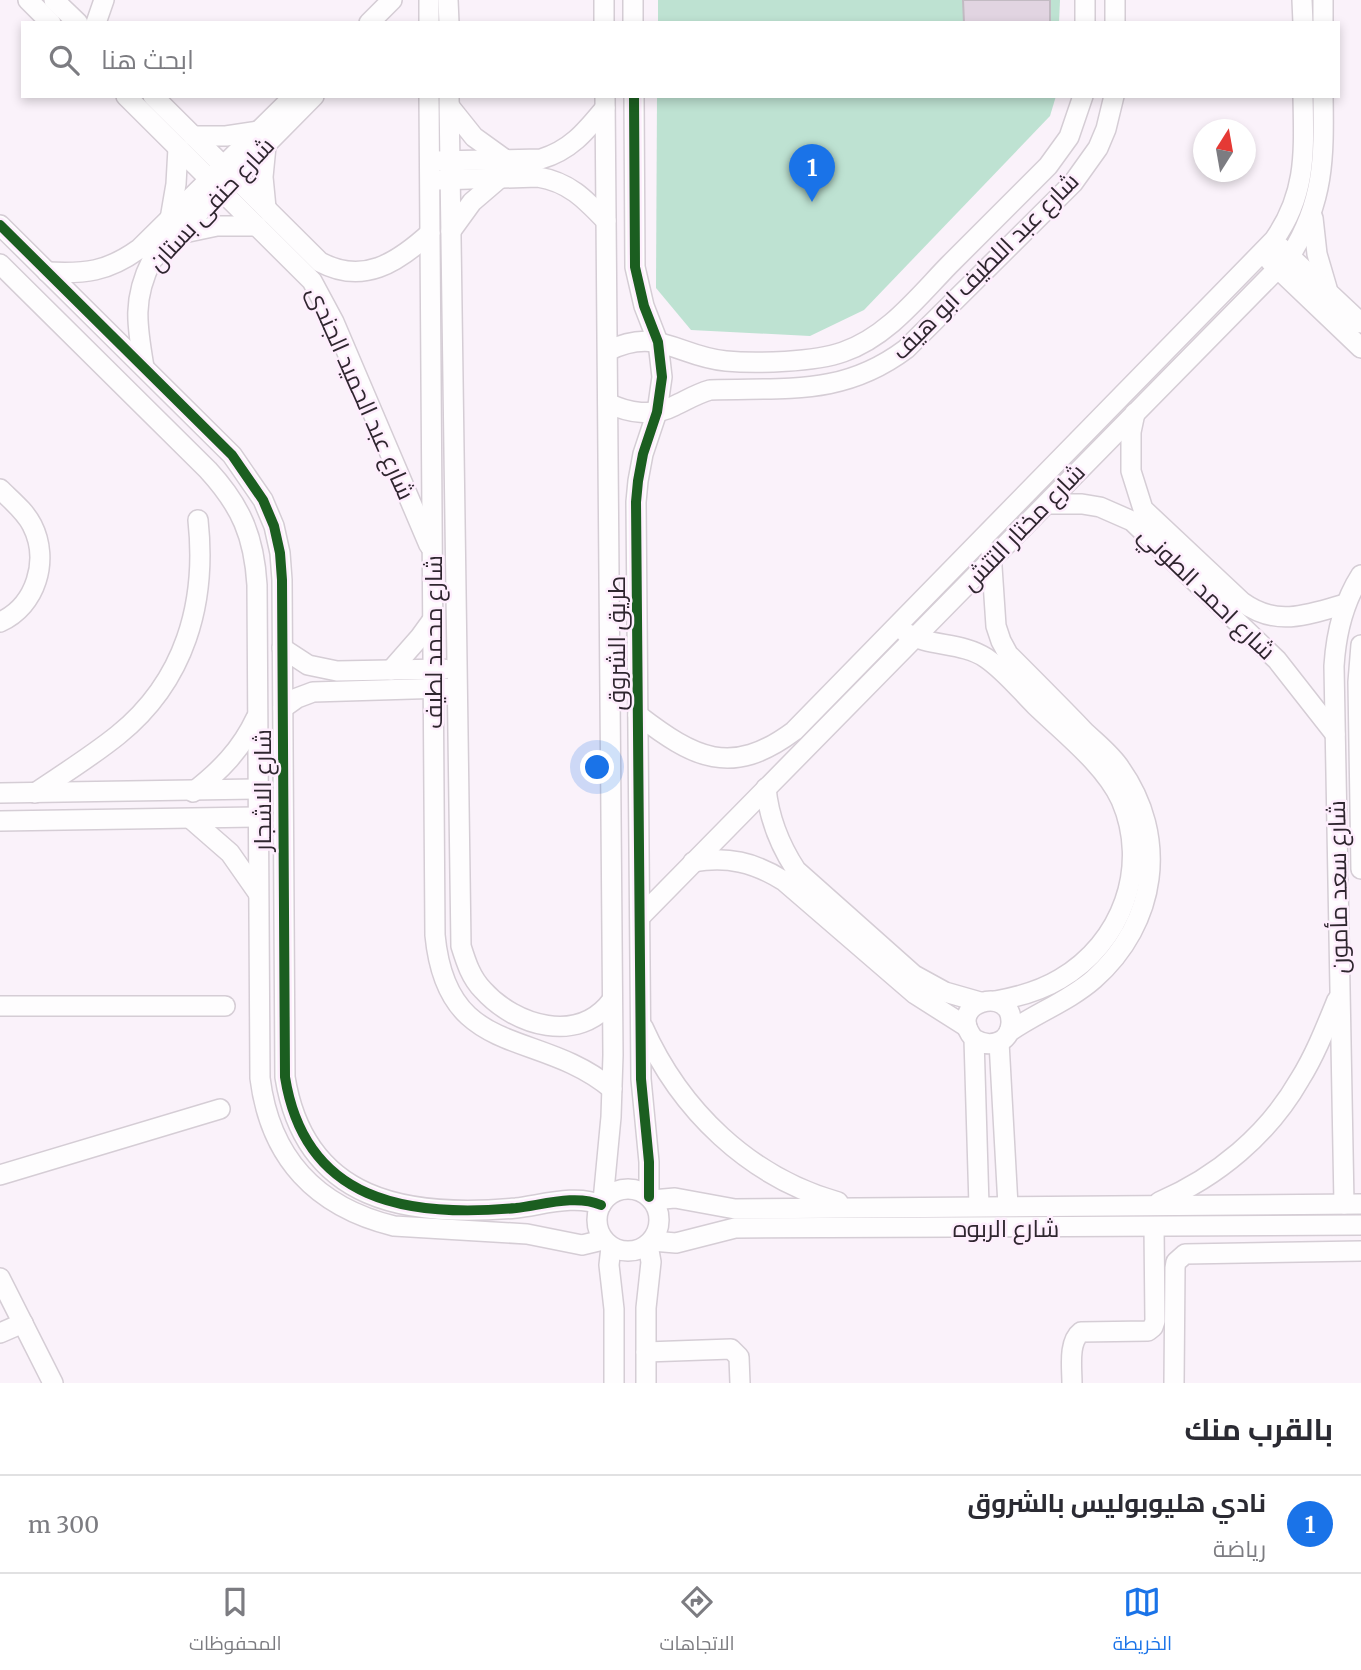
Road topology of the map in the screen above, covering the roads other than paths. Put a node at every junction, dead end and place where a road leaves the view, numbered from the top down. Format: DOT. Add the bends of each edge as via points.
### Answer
graph roads {
  1 [pos="28,0"];
  2 [pos="54,0"];
  3 [pos="104,0"];
  4 [pos="392,0"];
  5 [pos="429,0"];
  6 [pos="448,0"];
  7 [pos="604,0"];
  8 [pos="633,0"];
  9 [pos="1085,0"];
  10 [pos="1115,0"];
  11 [pos="1303,0"];
  12 [pos="1322,0"];
  13 [pos="49,21"];
  14 [pos="76,21"];
  15 [pos="97,21"];
  16 [pos="371,21"];
  17 [pos="429,21"];
  18 [pos="449,21"];
  19 [pos="604,21"];
  20 [pos="633,21"];
  21 [pos="1086,21"];
  22 [pos="1115,21"];
  23 [pos="1303,21"];
  24 [pos="1323,21"];
  25 [pos="128,98"];
  26 [pos="154,98"];
  27 [pos="292,98"];
  28 [pos="312,98"];
  29 [pos="427,98"];
  30 [pos="634,98"];
  31 [pos="1082,98"];
  32 [pos="1114,98"];
  33 [pos="1303,98"];
  34 [pos="1323,98"];
  35 [pos="449,102"];
  36 [pos="605,102"];
  37 [pos="262,138"];
  38 [pos="186,142"];
  39 [pos="503,169"];
  40 [pos="450,170"];
  41 [pos="430,171"];
  42 [pos="223,178"];
  43 [pos="266,208"];
  44 [pos="1312,214"];
  45 [pos="606,221"];
  46 [pos="0,225"];
  47 [pos="257,226"];
  48 [pos="174,227"];
  49 [pos="451,231"];
  50 [pos="430,233"];
  51 [pos="1268,247"];
  52 [pos="1284,262"];
  53 [pos="0,264"];
  54 [pos="47,272"];
  55 [pos="1329,292"];
  56 [pos="1361,323"];
  57 [pos="658,342"];
  58 [pos="1361,348"];
  59 [pos="608,351"];
  60 [pos="144,367"];
  61 [pos="608,402"];
  62 [pos="657,412"];
  63 [pos="1135,413"];
  64 [pos="204,426"];
  65 [pos="184,446"];
  66 [pos="1070,449"];
  67 [pos="1085,463"];
  68 [pos="0,489"];
  69 [pos="1047,504"];
  70 [pos="198,520"];
  71 [pos="979,542"];
  72 [pos="432,553"];
  73 [pos="993,557"];
  74 [pos="1361,575"];
  75 [pos="1220,593"];
  76 [pos="1346,604"];
  77 [pos="433,619"];
  78 [pos="0,622"];
  79 [pos="899,623"];
  80 [pos="915,638"];
  81 [pos="1361,645"];
  82 [pos="282,648"];
  83 [pos="391,670"];
  84 [pos="433,678"];
  85 [pos="456,678"];
  86 [pos="282,708"];
  87 [pos="257,714"];
  88 [pos="638,715"];
  89 [pos="805,719"];
  90 [pos="818,735"];
  91 [pos="1335,735"];
  92 [pos="766,788"];
  93 [pos="258,789"];
  94 [pos="192,792"];
  95 [pos="0,793"];
  96 [pos="35,793"];
  97 [pos="258,817"];
  98 [pos="191,819"];
  99 [pos="0,821"];
  100 [pos="693,862"];
  101 [pos="1361,869"];
  102 [pos="258,893"];
  103 [pos="639,917"];
  104 [pos="284,959"];
  105 [pos="258,960"];
  106 [pos="1340,993"];
  107 [pos="612,1000"];
  108 [pos="987,1002"];
  109 [pos="0,1006"];
  110 [pos="225,1006"];
  111 [pos="640,1019"];
  112 [pos="971,1033"];
  113 [pos="1004,1037"];
  114 [pos="612,1089"];
  115 [pos="220,1110"];
  116 [pos="0,1175"];
  117 [pos="651,1198"];
  118 [pos="602,1203"];
  119 [pos="1352,1204"];
  120 [pos="1090,1205"];
  121 [pos="1154,1205"];
  122 [pos="978,1206"];
  123 [pos="1007,1206"];
  124 [pos="856,1207"];
  125 [pos="735,1219"];
  126 [pos="1361,1225"];
  127 [pos="1090,1227"];
  128 [pos="1154,1227"];
  129 [pos="607,1243"];
  130 [pos="650,1243"];
  131 [pos="1361,1251"];
  132 [pos="0,1278"];
  133 [pos="23,1323"];
  134 [pos="0,1333"];
  135 [pos="646,1352"];
  136 [pos="53,1383"];
  137 [pos="614,1383"];
  138 [pos="646,1383"];
  139 [pos="740,1383"];
  140 [pos="1072,1383"];
  141 [pos="1174,1383"];
  1 -- 13 [label="street"];
  2 -- 14 [label="street"];
  3 -- 15 [label="street"];
  4 -- 16 [label="street"];
  5 -- 17 [label="street"];
  6 -- 18 [label="street"];
  7 -- 19 [label="street"];
  8 -- 20 [label="street"];
  9 -- 21 [label="street"];
  10 -- 22 [label="street"];
  11 -- 23 [label="street"];
  12 -- 24 [label="street"];
  25 -- 38 [label="street, شارع عبد الحميد الجندى"];
  26 -- 38 [label="street, شارع عبد الحميد الجندى"];
  27 -- 37 [label="street, شارع حنفى بستان"];
  28 -- 37 [label="street, شارع حنفى بستان"];
  29 -- 41 [label="street, شارع محمد لطيف"];
  30 -- 57 [label="street, طريق الشروق" via="635,267"];
  31 -- 57 [label="street, شارع عبد اللطيف ابو هيف" via="1069,137 1048,166 892,323 861,344 807,360 727,361"];
  32 -- 62 [label="street, شارع عبد اللطيف ابو هيف" via="1098,148 1073,183 888,363 826,386 710,390"];
  33 -- 51 [label="street, شارع مختار التتش" via="1301,182 1293,208"];
  34 -- 44 [label="street, شارع مختار التتش" via="1323,168"];
  35 -- 39 [label="street"];
  35 -- 40 [label="street, شارع محمد لطيف"];
  36 -- 39 [label="street" via="571,147"];
  36 -- 45 [label="street, طريق الشروق"];
  37 -- 38 [label="street" via="226,136"];
  37 -- 42 [label="street, شارع حنفى بستان"];
  37 -- 43 [label="street"];
  38 -- 42 [label="street, شارع عبد الحميد الجندى"];
  38 -- 48 [label="street" via="176,184"];
  39 -- 40 [label="street"];
  39 -- 45 [label="street" via="568,186"];
  39 -- 49 [label="street"];
  40 -- 41 [label="street"];
  40 -- 49 [label="street, شارع محمد لطيف"];
  41 -- 50 [label="street, شارع محمد لطيف"];
  42 -- 43 [label="street, شارع عبد الحميد الجندى"];
  42 -- 47 [label="street, شارع عبد الحميد الجندى"];
  42 -- 48 [label="street, شارع حنفى بستان"];
  43 -- 50 [label="street, شارع عبد الحميد الجندى" via="320,262 350,273 382,266"];
  44 -- 52 [label="street, شارع مختار التتش"];
  44 -- 55 [label="street" via="1317,254"];
  45 -- 59 [label="street, طريق الشروق"];
  46 -- 54 [label="street, شارع الاشجار"];
  47 -- 48 [label="street"];
  47 -- 72 [label="street, شارع عبد الحميد الجندى" via="323,298"];
  48 -- 54 [label="street, شارع حنفى بستان" via="109,267"];
  48 -- 60 [label="street, شارع حنفى بستان" via="152,260 138,295"];
  49 -- 85 [label="street, شارع محمد لطيف"];
  50 -- 72 [label="street, شارع محمد لطيف"];
  51 -- 52 [label="street"];
  51 -- 66 [label="street, شارع مختار التتش"];
  52 -- 55 [label="street"];
  52 -- 58 [label="street"];
  52 -- 63 [label="street, شارع مختار التتش"];
  53 -- 65 [label="street, شارع الاشجار"];
  54 -- 60 [label="street, شارع الاشجار"];
  55 -- 56 [label="street"];
  57 -- 59 [label="street, شارع عبد اللطيف ابو هيف" via="627,343"];
  57 -- 62 [label="street, طريق الشروق" via="662,377"];
  59 -- 61 [label="street, طريق الشروق"];
  60 -- 64 [label="street, شارع الاشجار"];
  61 -- 62 [label="street, شارع عبد اللطيف ابو هيف" via="627,411"];
  61 -- 107 [label="street, طريق الشروق"];
  62 -- 88 [label="street, طريق الشروق" via="638,481"];
  63 -- 67 [label="street, شارع مختار التتش"];
  63 -- 75 [label="street, شارع احمد الطوني" via="1131,471 1143,509"];
  64 -- 65 [label="street"];
  64 -- 82 [label="street, شارع الاشجار" via="249,477 274,526 280,553"];
  65 -- 87 [label="street, شارع الاشجار" via="226,489 250,534 256,559"];
  66 -- 67 [label="street"];
  66 -- 71 [label="street, شارع مختار التتش"];
  67 -- 69 [label="street, شارع مختار التتش"];
  68 -- 78 [label="street" via="32,526 40,561 30,595 19,610"];
  69 -- 73 [label="street, شارع مختار التتش"];
  69 -- 75 [label="street, شارع احمد الطوني" via="1100,507 1132,521"];
  70 -- 96 [label="street" via="198,599 188,638 160,691 119,734"];
  71 -- 73 [label="street"];
  71 -- 79 [label="street, شارع مختار التتش"];
  72 -- 77 [label="street, شارع محمد لطيف"];
  73 -- 80 [label="street, شارع مختار التتش"];
  73 -- 113 [label="street" via="1000,641 1119,765 1146,819 1151,849 1143,908 1114,960 1092,981"];
  74 -- 76 [label="street, شارع سعد مأمون"];
  75 -- 76 [label="street, شارع احمد الطوني" via="1254,611 1282,618"];
  75 -- 91 [label="street, شارع احمد الطوني"];
  76 -- 91 [label="street, شارع سعد مأمون" via="1336,645"];
  77 -- 83 [label="street"];
  77 -- 84 [label="street, شارع محمد لطيف"];
  79 -- 80 [label="street"];
  79 -- 89 [label="street, شارع مختار التتش"];
  80 -- 90 [label="street, شارع مختار التتش"];
  80 -- 108 [label="street" via="971,651 996,665 1102,771 1120,798 1129,823 1132,862 1126,900 1101,945 1061,978 1029,993"];
  81 -- 101 [label="street, شارع سعد مأمون"];
  82 -- 83 [label="street" via="322,669"];
  82 -- 86 [label="street, شارع الاشجار"];
  83 -- 84 [label="street"];
  84 -- 85 [label="street"];
  84 -- 86 [label="street" via="313,692"];
  84 -- 114 [label="street, شارع محمد لطيف" via="435,935 446,986 478,1026 572,1062"];
  85 -- 107 [label="street, شارع محمد لطيف" via="459,923 460,946 468,968 497,1005 540,1024 562,1027 583,1022"];
  86 -- 104 [label="street, شارع الاشجار"];
  87 -- 93 [label="street, شارع الاشجار"];
  87 -- 94 [label="street" via="247,738 231,758"];
  88 -- 89 [label="street, شارع مختار التتش" via="686,749 732,758 775,745"];
  88 -- 103 [label="street, طريق الشروق"];
  89 -- 90 [label="street"];
  90 -- 92 [label="street, شارع مختار التتش"];
  91 -- 106 [label="street, شارع سعد مأمون"];
  92 -- 100 [label="street, شارع مختار التتش"];
  92 -- 108 [label="street" via="775,831 796,870 914,975 945,992"];
  93 -- 94 [label="street"];
  93 -- 97 [label="street, شارع الاشجار"];
  94 -- 96 [label="street"];
  95 -- 96 [label="street"];
  97 -- 98 [label="street"];
  97 -- 102 [label="street, شارع الاشجار"];
  98 -- 99 [label="street"];
  98 -- 102 [label="street" via="230,853"];
  100 -- 103 [label="street, شارع مختار التتش"];
  100 -- 112 [label="street" via="731,859 768,870 915,994"];
  102 -- 105 [label="street, شارع الاشجار"];
  103 -- 111 [label="street, طريق الشروق"];
  104 -- 105 [label="street"];
  104 -- 118 [label="street, شارع الاشجار" via="289,1102 311,1149 348,1184 383,1200 420,1207"];
  105 -- 129 [label="street, شارع الاشجار" via="262,1099 276,1140 316,1190 352,1213 394,1226 527,1234 582,1245"];
  106 -- 119 [label="street, شارع سعد مأمون"];
  106 -- 121 [label="street" via="1301,1079 1275,1116 1225,1164"];
  107 -- 114 [label="street, طريق الشروق"];
  108 -- 112 [label="street" via="969,1013"];
  108 -- 113 [label="street" via="1002,1005 1010,1017"];
  109 -- 110 [label="street"];
  111 -- 117 [label="street, طريق الشروق"];
  111 -- 124 [label="street" via="672,1080 724,1140 773,1174"];
  112 -- 113 [label="street" via="990,1045"];
  112 -- 122 [label="street"];
  113 -- 123 [label="street"];
  114 -- 118 [label="street, طريق الشروق"];
  115 -- 116 [label="street"];
  117 -- 118 [label="street" via="626,1189"];
  117 -- 125 [label="street, شارع الربوه" via="675,1198"];
  117 -- 130 [label="street" via="660,1225"];
  118 -- 129 [label="street" via="597,1223"];
  119 -- 121 [label="street, شارع الربوه"];
  120 -- 121 [label="street, شارع الربوه"];
  120 -- 123 [label="street, شارع الربوه"];
  120 -- 127 [label="street"];
  122 -- 123 [label="street, شارع الربوه"];
  122 -- 124 [label="street, شارع الربوه"];
  124 -- 125 [label="street, شارع الربوه"];
  125 -- 127 [label="street, شارع الربوه"];
  125 -- 130 [label="street, شارع الربوه" via="676,1243"];
  126 -- 128 [label="street, شارع الربوه"];
  127 -- 128 [label="street, شارع الربوه"];
  128 -- 140 [label="street" via="1153,1327 1077,1334"];
  129 -- 130 [label="street" via="630,1252"];
  129 -- 137 [label="street" via="614,1309"];
  130 -- 135 [label="street"];
  131 -- 141 [label="street" via="1191,1252 1180,1257 1175,1268"];
  132 -- 133 [label="street"];
  133 -- 134 [label="street"];
  133 -- 136 [label="street"];
  135 -- 138 [label="street"];
  135 -- 139 [label="street" via="731,1349 739,1357"];
}
